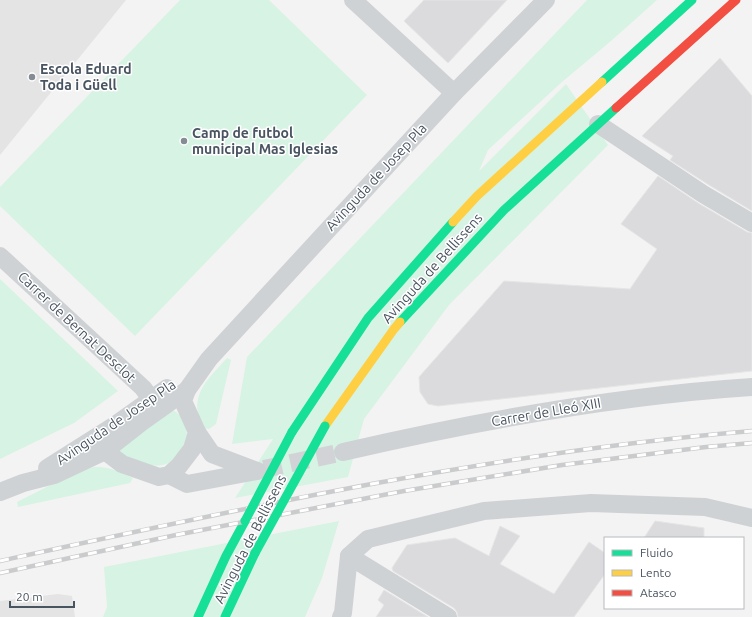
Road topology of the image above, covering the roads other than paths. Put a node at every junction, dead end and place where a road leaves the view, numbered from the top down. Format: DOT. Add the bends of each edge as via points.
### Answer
graph roads {
  1 [pos="353,0"];
  2 [pos="546,0"];
  3 [pos="692,0"];
  4 [pos="736,0"];
  5 [pos="454,93"];
  6 [pos="598,124"];
  7 [pos="752,223"];
  8 [pos="0,256"];
  9 [pos="209,359"];
  10 [pos="752,387"];
  11 [pos="187,390"];
  12 [pos="152,400"];
  13 [pos="115,425"];
  14 [pos="196,432"];
  15 [pos="105,451"];
  16 [pos="343,452"];
  17 [pos="169,475"];
  18 [pos="23,483"];
  19 [pos="0,492"];
  20 [pos="752,518"];
  21 [pos="349,556"];
  22 [pos="198,617"];
  23 [pos="225,617"];
  24 [pos="341,617"];
  25 [pos="448,617"];
  1 -- 5 [label="street"];
  2 -- 5 [label="street, Avinguda de Josep Pla"];
  3 -- 22 [label="main road, Avinguda de Bellissens, bridge" via="477,196 368,318 292,432 226,556"];
  4 -- 6 [label="main road, Avinguda de Bellissens"];
  5 -- 9 [label="street, Avinguda de Josep Pla"];
  6 -- 7 [label="street" via="703,194"];
  6 -- 23 [label="main road, Avinguda de Bellissens, bridge" via="504,210 394,329 325,426 255,553"];
  8 -- 12 [label="street, Carrer de Bernat Desclot" via="143,388"];
  9 -- 11 [label="street, Avinguda de Josep Pla"];
  9 -- 12 [label="street, Avinguda de Josep Pla"];
  10 -- 16 [label="street, Carrer de Lleó XIII" via="618,400 421,434"];
  11 -- 14 [label="street" via="183,401"];
  11 -- 15 [label="street, Avinguda de Josep Pla"];
  12 -- 13 [label="street, Avinguda de Josep Pla"];
  13 -- 15 [label="street"];
  13 -- 18 [label="street, Avinguda de Josep Pla"];
  14 -- 17 [label="street" via="192,449"];
  14 -- 17 [label="street" via="212,454 257,471 186,484"];
  15 -- 17 [label="street" via="122,464 159,476"];
  15 -- 18 [label="street, Avinguda de Josep Pla" via="54,475"];
  18 -- 19 [label="street, Avinguda de Josep Pla"];
  20 -- 21 [label="street" via="705,506 591,503 484,511 368,539"];
  21 -- 24 [label="street"];
  21 -- 25 [label="street"];
}
